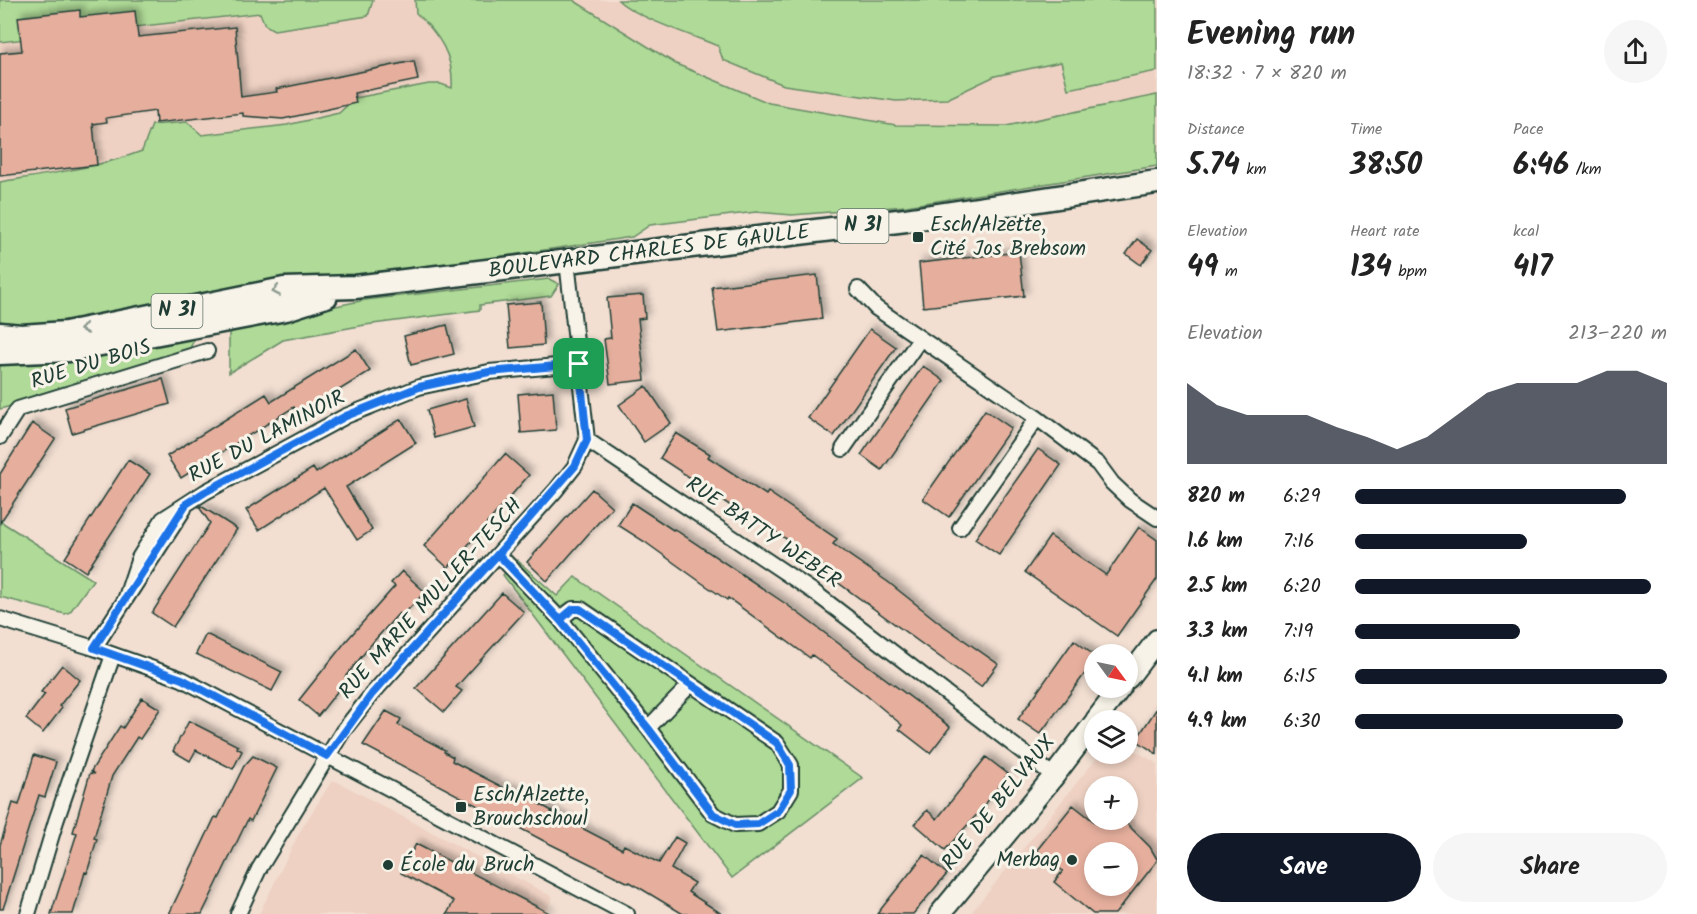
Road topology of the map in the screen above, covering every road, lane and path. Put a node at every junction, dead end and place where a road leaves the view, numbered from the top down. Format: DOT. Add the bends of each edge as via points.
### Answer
graph roads {
  1 [pos="1157,182"];
  2 [pos="567,261"];
  3 [pos="355,287"];
  4 [pos="858,289"];
  5 [pos="0,334"];
  6 [pos="920,339"];
  7 [pos="207,351"];
  8 [pos="0,353"];
  9 [pos="579,364"];
  10 [pos="1037,418"];
  11 [pos="0,437"];
  12 [pos="587,440"];
  13 [pos="843,449"];
  14 [pos="1157,518"];
  15 [pos="960,528"];
  16 [pos="498,554"];
  17 [pos="0,620"];
  18 [pos="560,620"];
  19 [pos="1157,640"];
  20 [pos="94,648"];
  21 [pos="113,655"];
  22 [pos="1138,665"];
  23 [pos="691,684"];
  24 [pos="1114,698"];
  25 [pos="1104,710"];
  26 [pos="648,728"];
  27 [pos="1084,737"];
  28 [pos="327,756"];
  29 [pos="1054,776"];
  30 [pos="28,914"];
  31 [pos="238,914"];
  32 [pos="627,914"];
  33 [pos="940,914"];
  1 -- 2 [label="main road, BOULEVARD CHARLES DE GAULLE / N 31" via="906,220"];
  2 -- 3 [label="main road, BOULEVARD CHARLES DE GAULLE / N 31"];
  2 -- 9 [label="street"];
  3 -- 5 [label="main road, BOULEVARD CHARLES DE GAULLE / N 31, one-way" via="284,290 66,333"];
  3 -- 8 [label="main road, BOULEVARD CHARLES DE GAULLE / N 31" via="286,309 69,350"];
  4 -- 6 [label="street" via="876,308"];
  6 -- 10 [label="street"];
  6 -- 13 [label="street"];
  7 -- 11 [label="street, RUE DU BOIS" via="18,409"];
  9 -- 12 [label="street"];
  9 -- 20 [label="street, RUE DU LAMINOIR" via="489,372 419,387 346,416 205,492 186,504"];
  10 -- 14 [label="street" via="1098,464 1130,500"];
  10 -- 15 [label="street"];
  12 -- 16 [label="street, RUE MARIE MULLER-TESCH" via="575,466"];
  12 -- 29 [label="street, RUE BATTY WEBER" via="814,592"];
  16 -- 18 [label="street"];
  16 -- 28 [label="street, RUE MARIE MULLER-TESCH" via="372,694"];
  17 -- 20 [label="street"];
  18 -- 23 [label="street" via="573,609 580,609"];
  18 -- 26 [label="street"];
  19 -- 22 [label="street"];
  20 -- 21 [label="street"];
  21 -- 28 [label="street" via="182,679"];
  21 -- 30 [label="street"];
  23 -- 26 [label="street"];
  23 -- 26 [label="street" via="777,743 790,765 791,790 778,811 758,824 735,825 713,814"];
  24 -- 25 [label="street, RUE DE BELVAUX"];
  27 -- 29 [label="street, RUE DE BELVAUX"];
  28 -- 31 [label="street, RUE MARIE MULLER-TESCH"];
  28 -- 32 [label="street"];
  29 -- 33 [label="street, RUE DE BELVAUX"];
}
